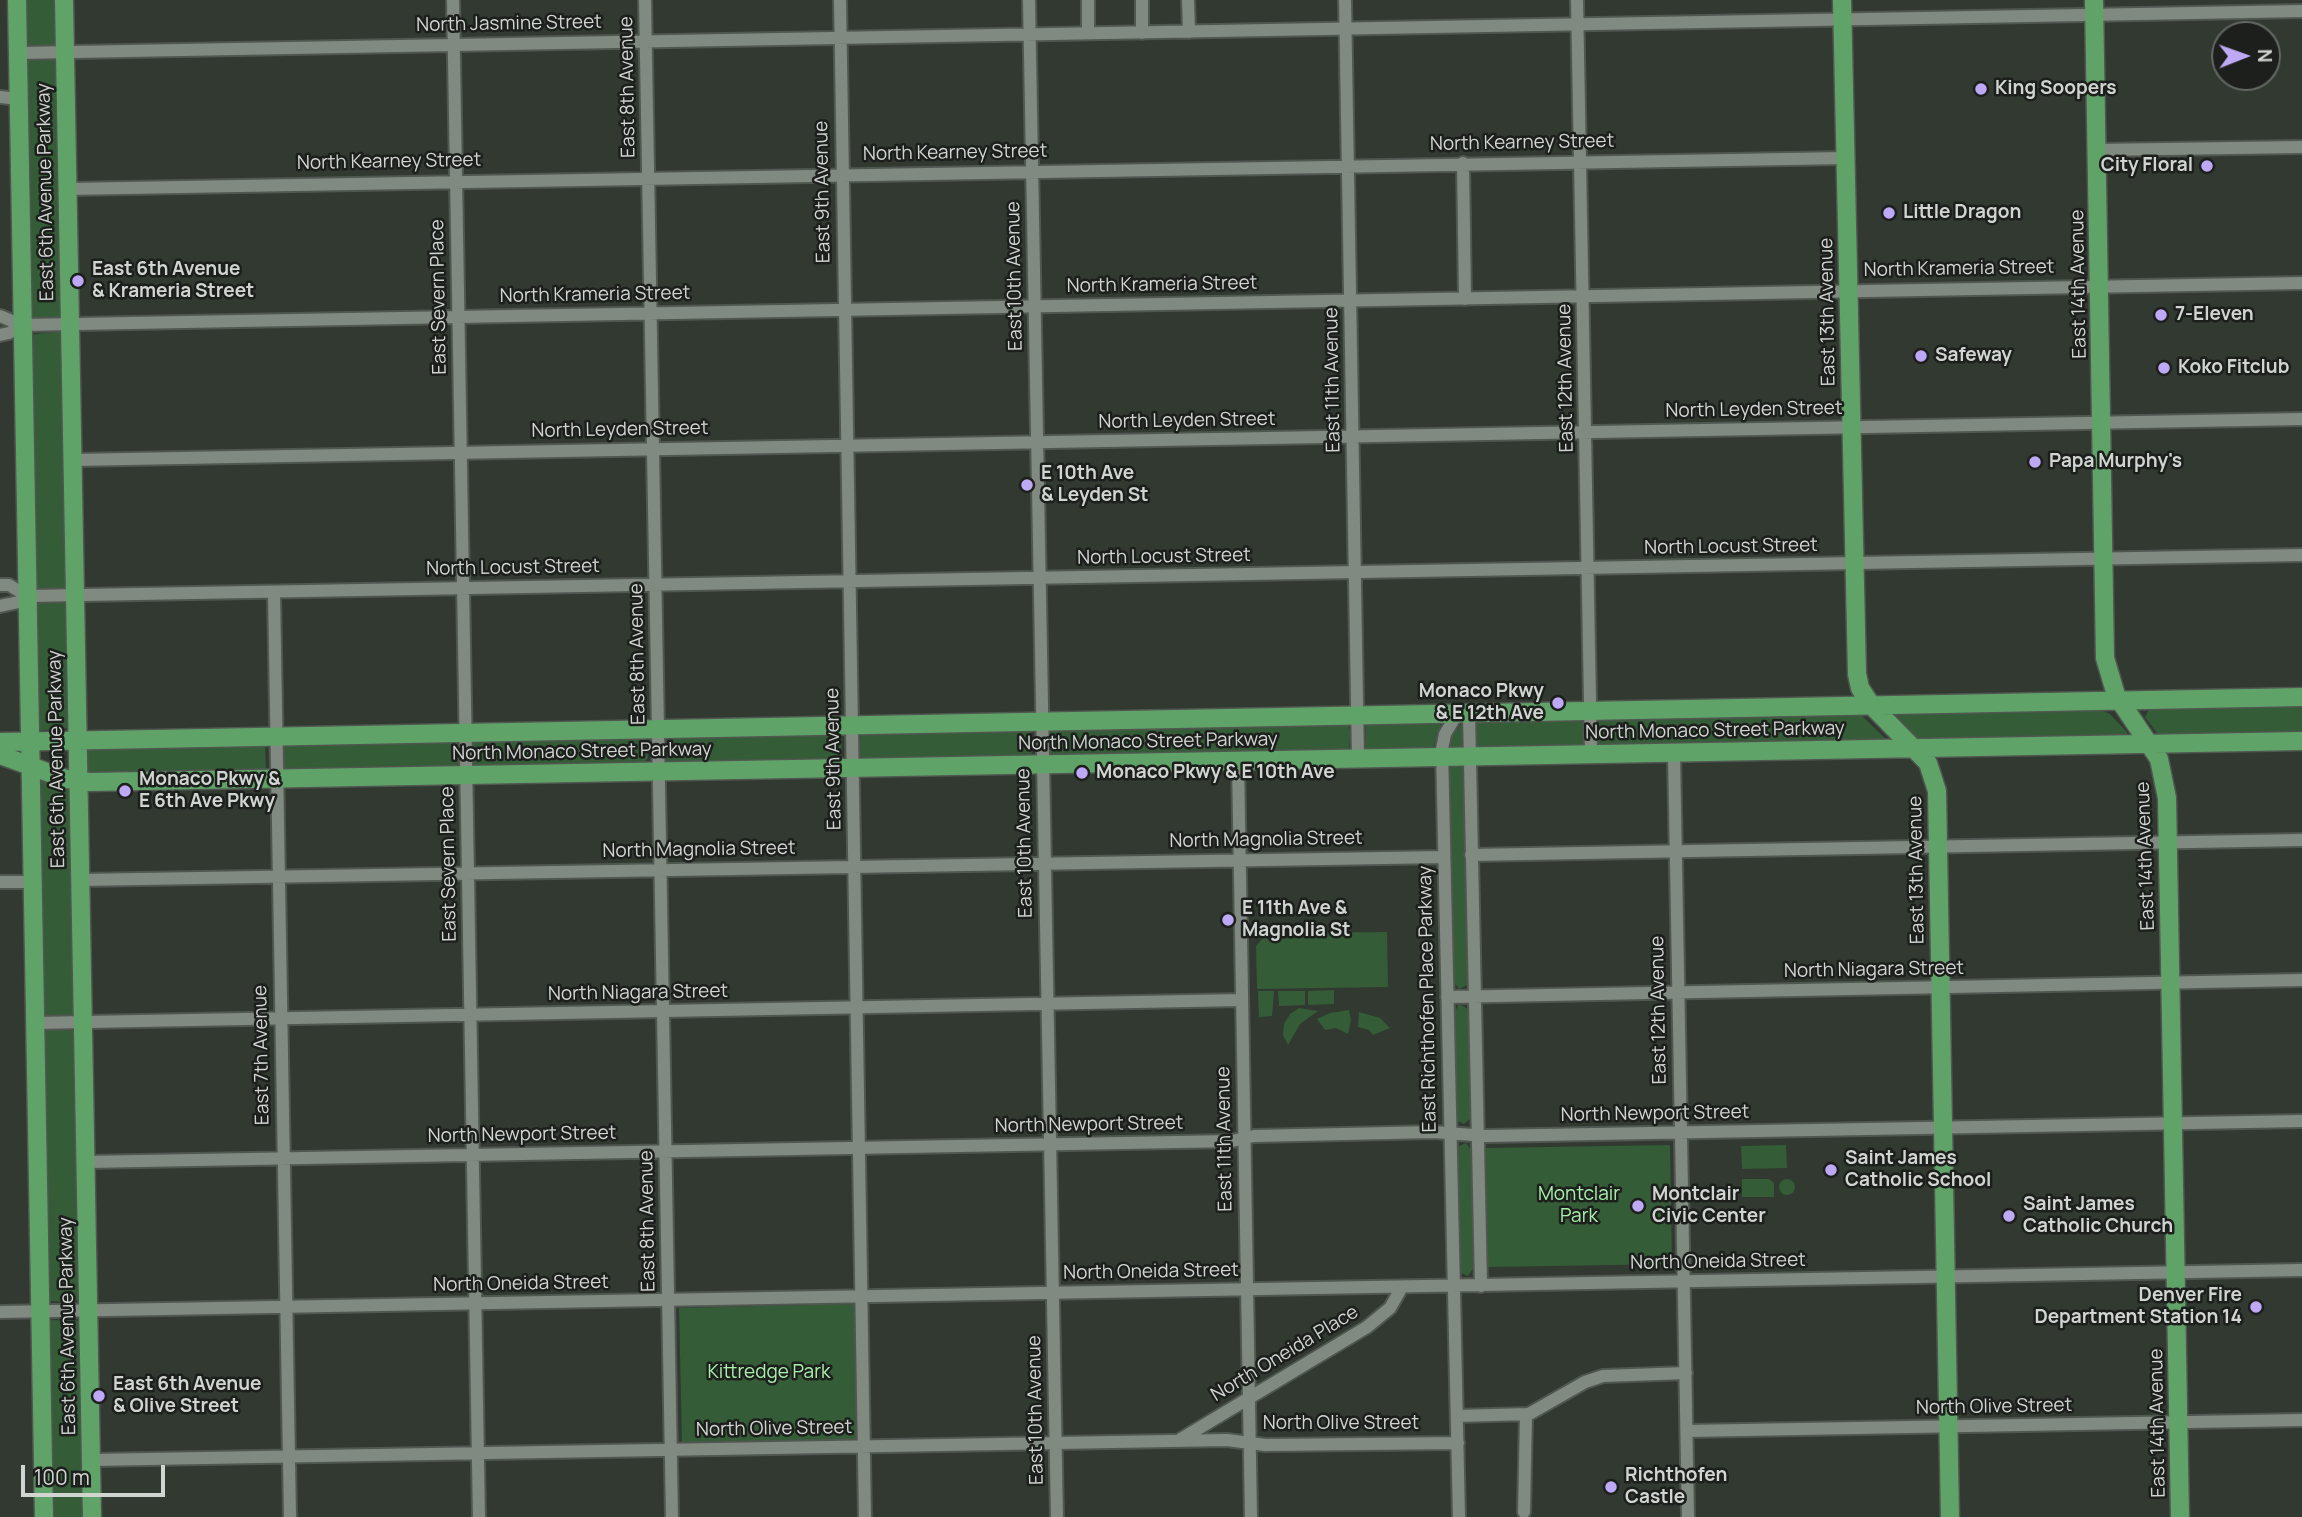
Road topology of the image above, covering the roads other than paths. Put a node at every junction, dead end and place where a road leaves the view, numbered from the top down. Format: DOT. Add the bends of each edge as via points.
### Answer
graph roads {
  1 [pos="16,0"];
  2 [pos="64,0"];
  3 [pos="453,0"];
  4 [pos="645,0"];
  5 [pos="840,0"];
  6 [pos="1029,0"];
  7 [pos="1088,0"];
  8 [pos="1142,0"];
  9 [pos="1188,0"];
  10 [pos="1345,0"];
  11 [pos="1577,0"];
  12 [pos="1842,0"];
  13 [pos="2094,7"];
  14 [pos="2302,11"];
  15 [pos="1842,20"];
  16 [pos="1578,26"];
  17 [pos="1345,29"];
  18 [pos="1189,32"];
  19 [pos="1088,33"];
  20 [pos="1142,33"];
  21 [pos="1030,34"];
  22 [pos="840,36"];
  23 [pos="646,42"];
  24 [pos="453,43"];
  25 [pos="65,52"];
  26 [pos="18,53"];
  27 [pos="0,97"];
  28 [pos="19,99"];
  29 [pos="2302,147"];
  30 [pos="2097,149"];
  31 [pos="1844,158"];
  32 [pos="1581,161"];
  33 [pos="1463,163"];
  34 [pos="1348,165"];
  35 [pos="1032,171"];
  36 [pos="843,175"];
  37 [pos="648,178"];
  38 [pos="457,180"];
  39 [pos="67,188"];
  40 [pos="2302,283"];
  41 [pos="2100,286"];
  42 [pos="1848,291"];
  43 [pos="1584,297"];
  44 [pos="1465,299"];
  45 [pos="1351,301"];
  46 [pos="1035,307"];
  47 [pos="844,310"];
  48 [pos="651,314"];
  49 [pos="0,316"];
  50 [pos="458,317"];
  51 [pos="70,324"];
  52 [pos="22,325"];
  53 [pos="0,335"];
  54 [pos="2302,419"];
  55 [pos="2102,422"];
  56 [pos="1851,427"];
  57 [pos="1586,433"];
  58 [pos="1354,437"];
  59 [pos="1037,443"];
  60 [pos="848,445"];
  61 [pos="653,449"];
  62 [pos="462,451"];
  63 [pos="72,460"];
  64 [pos="2302,555"];
  65 [pos="2104,558"];
  66 [pos="1853,564"];
  67 [pos="1588,568"];
  68 [pos="1355,573"];
  69 [pos="1040,579"];
  70 [pos="851,581"];
  71 [pos="0,585"];
  72 [pos="656,585"];
  73 [pos="463,588"];
  74 [pos="274,592"];
  75 [pos="27,596"];
  76 [pos="75,596"];
  77 [pos="0,606"];
  78 [pos="2302,697"];
  79 [pos="2119,701"];
  80 [pos="1871,705"];
  81 [pos="1591,712"];
  82 [pos="1463,714"];
  83 [pos="1357,716"];
  84 [pos="1042,722"];
  85 [pos="853,724"];
  86 [pos="659,728"];
  87 [pos="465,732"];
  88 [pos="276,735"];
  89 [pos="78,738"];
  90 [pos="28,741"];
  91 [pos="2302,741"];
  92 [pos="0,742"];
  93 [pos="2151,743"];
  94 [pos="1944,746"];
  95 [pos="1914,747"];
  96 [pos="1674,754"];
  97 [pos="0,755"];
  98 [pos="1591,755"];
  99 [pos="1469,757"];
  100 [pos="1442,758"];
  101 [pos="1358,759"];
  102 [pos="1238,761"];
  103 [pos="29,764"];
  104 [pos="1043,765"];
  105 [pos="854,768"];
  106 [pos="660,772"];
  107 [pos="466,775"];
  108 [pos="277,779"];
  109 [pos="78,781"];
  110 [pos="1938,807"];
  111 [pos="2302,840"];
  112 [pos="2168,842"];
  113 [pos="1939,847"];
  114 [pos="1676,852"];
  115 [pos="1471,855"];
  116 [pos="1444,856"];
  117 [pos="1240,860"];
  118 [pos="1045,864"];
  119 [pos="856,866"];
  120 [pos="661,870"];
  121 [pos="468,873"];
  122 [pos="279,877"];
  123 [pos="80,880"];
  124 [pos="0,882"];
  125 [pos="31,882"];
  126 [pos="2302,980"];
  127 [pos="2171,983"];
  128 [pos="1941,988"];
  129 [pos="1678,993"];
  130 [pos="1474,996"];
  131 [pos="1447,997"];
  132 [pos="1242,1000"];
  133 [pos="1048,1005"];
  134 [pos="858,1008"];
  135 [pos="663,1012"];
  136 [pos="470,1015"];
  137 [pos="281,1018"];
  138 [pos="83,1022"];
  139 [pos="34,1023"];
  140 [pos="2302,1121"];
  141 [pos="2174,1123"];
  142 [pos="1944,1129"];
  143 [pos="1449,1132"];
  144 [pos="1681,1133"];
  145 [pos="1479,1136"];
  146 [pos="1244,1138"];
  147 [pos="1050,1145"];
  148 [pos="860,1148"];
  149 [pos="666,1152"];
  150 [pos="473,1156"];
  151 [pos="284,1158"];
  152 [pos="86,1162"];
  153 [pos="2302,1270"];
  154 [pos="2176,1272"];
  155 [pos="1946,1278"];
  156 [pos="1684,1282"];
  157 [pos="1455,1286"];
  158 [pos="1481,1286"];
  159 [pos="1402,1287"];
  160 [pos="1247,1290"];
  161 [pos="1053,1293"];
  162 [pos="861,1297"];
  163 [pos="669,1300"];
  164 [pos="476,1304"];
  165 [pos="286,1307"];
  166 [pos="88,1310"];
  167 [pos="40,1311"];
  168 [pos="0,1312"];
  169 [pos="1686,1373"];
  170 [pos="1249,1398"];
  171 [pos="1526,1415"];
  172 [pos="1457,1416"];
  173 [pos="2302,1420"];
  174 [pos="2179,1422"];
  175 [pos="1949,1427"];
  176 [pos="1687,1431"];
  177 [pos="1177,1441"];
  178 [pos="1250,1443"];
  179 [pos="1458,1443"];
  180 [pos="1056,1444"];
  181 [pos="864,1446"];
  182 [pos="671,1450"];
  183 [pos="478,1454"];
  184 [pos="288,1456"];
  185 [pos="91,1460"];
  186 [pos="1524,1513"];
  187 [pos="44,1517"];
  188 [pos="92,1517"];
  189 [pos="289,1517"];
  190 [pos="480,1517"];
  191 [pos="672,1517"];
  192 [pos="865,1517"];
  193 [pos="1057,1517"];
  194 [pos="1251,1517"];
  195 [pos="1459,1517"];
  196 [pos="1688,1517"];
  197 [pos="1950,1517"];
  198 [pos="2180,1517"];
  1 -- 26 [label="main road, East 6th Avenue Parkway"];
  2 -- 25 [label="main road, East 6th Avenue Parkway"];
  3 -- 24 [label="street, East Severn Place"];
  4 -- 23 [label="street, East 8th Avenue"];
  5 -- 22 [label="street, East 9th Avenue"];
  6 -- 21 [label="street, East 10th Avenue"];
  7 -- 19 [label="street"];
  8 -- 20 [label="street"];
  9 -- 18 [label="street"];
  10 -- 17 [label="street, East 11th Avenue"];
  11 -- 16 [label="street, East 12th Avenue"];
  12 -- 15 [label="main road, East 13th Avenue"];
  13 -- 14 [label="street, North Jasmine Street"];
  13 -- 15 [label="street, North Jasmine Street"];
  13 -- 30 [label="main road, East 14th Avenue"];
  15 -- 16 [label="street, North Jasmine Street"];
  15 -- 31 [label="main road, East 13th Avenue"];
  16 -- 17 [label="street, North Jasmine Street"];
  16 -- 32 [label="street, East 12th Avenue"];
  17 -- 18 [label="street, North Jasmine Street"];
  17 -- 34 [label="street, East 11th Avenue"];
  18 -- 20 [label="street, North Jasmine Street"];
  19 -- 20 [label="street, North Jasmine Street"];
  19 -- 21 [label="street, North Jasmine Street"];
  21 -- 22 [label="street, North Jasmine Street"];
  21 -- 35 [label="street, East 10th Avenue"];
  22 -- 23 [label="street, North Jasmine Street"];
  22 -- 36 [label="street, East 9th Avenue"];
  23 -- 24 [label="street, North Jasmine Street"];
  23 -- 37 [label="street, East 8th Avenue"];
  24 -- 25 [label="street, North Jasmine Street"];
  24 -- 38 [label="street, East Severn Place"];
  25 -- 26 [label="street, North Jasmine Street"];
  25 -- 39 [label="main road, East 6th Avenue Parkway"];
  26 -- 28 [label="main road, East 6th Avenue Parkway"];
  27 -- 28 [label="street"];
  28 -- 52 [label="main road, East 6th Avenue Parkway"];
  29 -- 30 [label="street"];
  30 -- 41 [label="main road, East 14th Avenue"];
  31 -- 32 [label="street, North Kearney Street"];
  31 -- 42 [label="main road, East 13th Avenue"];
  32 -- 33 [label="street, North Kearney Street"];
  32 -- 43 [label="street, East 12th Avenue"];
  33 -- 34 [label="street, North Kearney Street"];
  33 -- 44 [label="street"];
  34 -- 35 [label="street, North Kearney Street"];
  34 -- 45 [label="street, East 11th Avenue"];
  35 -- 36 [label="street, North Kearney Street"];
  35 -- 46 [label="street, East 10th Avenue"];
  36 -- 37 [label="street, North Kearney Street"];
  36 -- 47 [label="street, East 9th Avenue"];
  37 -- 38 [label="street, North Kearney Street"];
  37 -- 48 [label="street, East 8th Avenue"];
  38 -- 39 [label="street, North Kearney Street"];
  38 -- 50 [label="street, East Severn Place"];
  39 -- 51 [label="main road, East 6th Avenue Parkway"];
  40 -- 41 [label="street, North Krameria Street"];
  41 -- 42 [label="street, North Krameria Street"];
  41 -- 55 [label="main road, East 14th Avenue"];
  42 -- 43 [label="street, North Krameria Street"];
  42 -- 56 [label="main road, East 13th Avenue"];
  43 -- 44 [label="street, North Krameria Street"];
  43 -- 57 [label="street, East 12th Avenue"];
  44 -- 45 [label="street, North Krameria Street"];
  45 -- 46 [label="street, North Krameria Street"];
  45 -- 58 [label="street, East 11th Avenue"];
  46 -- 47 [label="street, North Krameria Street"];
  46 -- 59 [label="street, East 10th Avenue"];
  47 -- 48 [label="street, North Krameria Street"];
  47 -- 60 [label="street, East 9th Avenue"];
  48 -- 50 [label="street, North Krameria Street"];
  48 -- 61 [label="street, East 8th Avenue"];
  49 -- 52 [label="street, North Krameria Street"];
  50 -- 51 [label="street, North Krameria Street"];
  50 -- 62 [label="street, East Severn Place"];
  51 -- 52 [label="street, North Krameria Street"];
  51 -- 63 [label="main road, East 6th Avenue Parkway"];
  52 -- 53 [label="street, North Krameria Street"];
  52 -- 75 [label="main road, East 6th Avenue Parkway"];
  54 -- 55 [label="street, North Leyden Street"];
  55 -- 56 [label="street, North Leyden Street"];
  55 -- 65 [label="main road, East 14th Avenue"];
  56 -- 57 [label="street, North Leyden Street"];
  56 -- 66 [label="main road, East 13th Avenue"];
  57 -- 58 [label="street, North Leyden Street"];
  57 -- 67 [label="street, East 12th Avenue"];
  58 -- 59 [label="street, North Leyden Street"];
  58 -- 68 [label="street, East 11th Avenue"];
  59 -- 60 [label="street, North Leyden Street"];
  59 -- 69 [label="street, East 10th Avenue"];
  60 -- 61 [label="street, North Leyden Street"];
  60 -- 70 [label="street, East 9th Avenue"];
  61 -- 62 [label="street, North Leyden Street"];
  61 -- 72 [label="street, East 8th Avenue"];
  62 -- 63 [label="street, North Leyden Street"];
  62 -- 73 [label="street, East Severn Place"];
  63 -- 76 [label="main road, East 6th Avenue Parkway"];
  64 -- 65 [label="street, North Locust Street"];
  65 -- 66 [label="street, North Locust Street"];
  65 -- 79 [label="main road, East 14th Avenue" via="2105,658"];
  66 -- 67 [label="street, North Locust Street"];
  66 -- 80 [label="main road, East 13th Avenue" via="1857,674"];
  67 -- 68 [label="street, North Locust Street"];
  67 -- 81 [label="street, East 12th Avenue"];
  68 -- 69 [label="street, North Locust Street"];
  68 -- 83 [label="street, East 11th Avenue"];
  69 -- 70 [label="street, North Locust Street"];
  69 -- 84 [label="street, East 10th Avenue"];
  70 -- 72 [label="street, North Locust Street"];
  70 -- 85 [label="street, East 9th Avenue"];
  71 -- 75 [label="street, North Locust Street"];
  72 -- 73 [label="street, North Locust Street"];
  72 -- 86 [label="street, East 8th Avenue"];
  73 -- 74 [label="street, North Locust Street"];
  73 -- 87 [label="street, East Severn Place"];
  74 -- 76 [label="street, North Locust Street"];
  74 -- 88 [label="street, East 7th Avenue"];
  75 -- 76 [label="street, North Locust Street"];
  75 -- 77 [label="street, North Locust Street"];
  75 -- 90 [label="main road, East 6th Avenue Parkway"];
  76 -- 89 [label="main road, East 6th Avenue Parkway"];
  78 -- 79 [label="main road, North Monaco Street Parkway"];
  79 -- 80 [label="main road, North Monaco Street Parkway"];
  79 -- 93 [label="main road, East 14th Avenue"];
  80 -- 81 [label="main road, North Monaco Street Parkway"];
  80 -- 95 [label="main road, East 13th Avenue"];
  81 -- 82 [label="main road, North Monaco Street Parkway"];
  81 -- 98 [label="street, East 12th Avenue"];
  82 -- 83 [label="main road, North Monaco Street Parkway"];
  82 -- 99 [label="street"];
  82 -- 100 [label="street, East Richthofen Place Parkway" via="1445,734"];
  83 -- 84 [label="main road, North Monaco Street Parkway"];
  83 -- 101 [label="street, East 11th Avenue"];
  84 -- 85 [label="main road, North Monaco Street Parkway"];
  84 -- 104 [label="street, East 10th Avenue"];
  85 -- 86 [label="main road, North Monaco Street Parkway"];
  85 -- 105 [label="street, East 9th Avenue"];
  86 -- 87 [label="main road, North Monaco Street Parkway"];
  86 -- 106 [label="street, East 8th Avenue"];
  87 -- 88 [label="main road, North Monaco Street Parkway"];
  87 -- 107 [label="street, East Severn Place"];
  88 -- 89 [label="main road, North Monaco Street Parkway"];
  88 -- 108 [label="street, East 7th Avenue"];
  89 -- 90 [label="main road, North Monaco Street Parkway"];
  89 -- 109 [label="main road, East 6th Avenue Parkway"];
  90 -- 92 [label="main road, North Monaco Street Parkway"];
  90 -- 103 [label="main road, East 6th Avenue Parkway"];
  91 -- 93 [label="main road, North Monaco Street Parkway"];
  93 -- 94 [label="main road, North Monaco Street Parkway"];
  93 -- 112 [label="main road, East 14th Avenue" via="2165,777"];
  94 -- 95 [label="main road, North Monaco Street Parkway"];
  94 -- 110 [label="main road"];
  95 -- 96 [label="main road, North Monaco Street Parkway"];
  95 -- 110 [label="main road, East 13th Avenue" via="1934,775"];
  96 -- 98 [label="main road, North Monaco Street Parkway"];
  96 -- 114 [label="street, East 12th Avenue"];
  97 -- 103 [label="main road, North Monaco Street Parkway"];
  98 -- 99 [label="main road, North Monaco Street Parkway"];
  99 -- 100 [label="main road, North Monaco Street Parkway"];
  99 -- 115 [label="street"];
  100 -- 101 [label="main road, North Monaco Street Parkway"];
  100 -- 116 [label="street, East Richthofen Place Parkway"];
  101 -- 102 [label="main road, North Monaco Street Parkway"];
  102 -- 104 [label="main road, North Monaco Street Parkway"];
  102 -- 117 [label="street, East 11th Avenue"];
  103 -- 109 [label="main road, North Monaco Street Parkway"];
  103 -- 125 [label="main road, East 6th Avenue Parkway"];
  104 -- 105 [label="main road, North Monaco Street Parkway"];
  104 -- 118 [label="street, East 10th Avenue"];
  105 -- 106 [label="main road, North Monaco Street Parkway"];
  105 -- 119 [label="street, East 9th Avenue"];
  106 -- 107 [label="main road, North Monaco Street Parkway"];
  106 -- 120 [label="street, East 8th Avenue"];
  107 -- 108 [label="main road, North Monaco Street Parkway"];
  107 -- 121 [label="street, East Severn Place"];
  108 -- 109 [label="main road, North Monaco Street Parkway"];
  108 -- 122 [label="street, East 7th Avenue"];
  109 -- 123 [label="main road, East 6th Avenue Parkway"];
  110 -- 113 [label="main road, East 13th Avenue"];
  111 -- 112 [label="street"];
  112 -- 113 [label="street"];
  112 -- 127 [label="main road, East 14th Avenue"];
  113 -- 114 [label="street"];
  113 -- 128 [label="main road, East 13th Avenue"];
  114 -- 115 [label="street"];
  114 -- 129 [label="street, East 12th Avenue"];
  115 -- 130 [label="street"];
  116 -- 117 [label="street, North Magnolia Street"];
  116 -- 131 [label="street, East Richthofen Place Parkway"];
  117 -- 118 [label="street, North Magnolia Street"];
  117 -- 132 [label="street, East 11th Avenue"];
  118 -- 119 [label="street, North Magnolia Street"];
  118 -- 133 [label="street, East 10th Avenue"];
  119 -- 120 [label="street, North Magnolia Street"];
  119 -- 134 [label="street, East 9th Avenue"];
  120 -- 121 [label="street, North Magnolia Street"];
  120 -- 135 [label="street, East 8th Avenue"];
  121 -- 122 [label="street, North Magnolia Street"];
  121 -- 136 [label="street, East Severn Place"];
  122 -- 123 [label="street, North Magnolia Street"];
  122 -- 137 [label="street, East 7th Avenue"];
  123 -- 138 [label="main road, East 6th Avenue Parkway"];
  124 -- 125 [label="street"];
  125 -- 139 [label="main road, East 6th Avenue Parkway"];
  126 -- 127 [label="street, North Niagara Street"];
  127 -- 128 [label="street, North Niagara Street"];
  127 -- 141 [label="main road, East 14th Avenue"];
  128 -- 129 [label="street, North Niagara Street"];
  128 -- 142 [label="main road, East 13th Avenue"];
  129 -- 130 [label="street, North Niagara Street"];
  129 -- 144 [label="street, East 12th Avenue"];
  130 -- 131 [label="street, North Niagara Street"];
  130 -- 145 [label="street"];
  131 -- 143 [label="street, East Richthofen Place Parkway"];
  132 -- 133 [label="street, North Niagara Street"];
  132 -- 146 [label="street, East 11th Avenue"];
  133 -- 134 [label="street, North Niagara Street"];
  133 -- 147 [label="street, East 10th Avenue"];
  134 -- 135 [label="street, North Niagara Street"];
  134 -- 148 [label="street, East 9th Avenue"];
  135 -- 136 [label="street, North Niagara Street"];
  135 -- 149 [label="street, East 8th Avenue"];
  136 -- 137 [label="street, North Niagara Street"];
  136 -- 150 [label="street, East Severn Place"];
  137 -- 138 [label="street, North Niagara Street"];
  137 -- 151 [label="street, East 7th Avenue"];
  138 -- 139 [label="street, North Niagara Street"];
  138 -- 152 [label="main road, East 6th Avenue Parkway"];
  139 -- 167 [label="main road, East 6th Avenue Parkway"];
  140 -- 141 [label="street, North Newport Street"];
  141 -- 142 [label="street, North Newport Street"];
  141 -- 154 [label="main road, East 14th Avenue"];
  142 -- 144 [label="street, North Newport Street"];
  142 -- 155 [label="main road, East 13th Avenue"];
  143 -- 145 [label="street, North Newport Street"];
  143 -- 146 [label="street, North Newport Street"];
  143 -- 157 [label="street, East Richthofen Place Parkway"];
  144 -- 145 [label="street, North Newport Street"];
  144 -- 156 [label="street, East 12th Avenue"];
  145 -- 158 [label="street"];
  146 -- 147 [label="street, North Newport Street"];
  146 -- 160 [label="street, East 11th Avenue"];
  147 -- 148 [label="street, North Newport Street"];
  147 -- 161 [label="street, East 10th Avenue"];
  148 -- 149 [label="street, North Newport Street"];
  148 -- 162 [label="street, East 9th Avenue"];
  149 -- 150 [label="street, North Newport Street"];
  149 -- 163 [label="street, East 8th Avenue"];
  150 -- 151 [label="street, North Newport Street"];
  150 -- 164 [label="street, East Severn Place"];
  151 -- 152 [label="street, North Newport Street"];
  151 -- 165 [label="street, East 7th Avenue"];
  152 -- 166 [label="main road, East 6th Avenue Parkway"];
  153 -- 154 [label="street, North Oneida Street"];
  154 -- 155 [label="street, North Oneida Street"];
  154 -- 174 [label="main road, East 14th Avenue"];
  155 -- 156 [label="street, North Oneida Street"];
  155 -- 175 [label="main road, East 13th Avenue"];
  156 -- 158 [label="street, North Oneida Street"];
  156 -- 169 [label="street, East 12th Avenue"];
  157 -- 158 [label="street, North Oneida Street"];
  157 -- 159 [label="street, North Oneida Street"];
  157 -- 172 [label="street, East Richthofen Place Parkway"];
  159 -- 160 [label="street, North Oneida Street"];
  159 -- 170 [label="street, North Oneida Place" via="1377,1321"];
  160 -- 161 [label="street, North Oneida Street"];
  160 -- 170 [label="street, East 11th Avenue"];
  161 -- 162 [label="street, North Oneida Street"];
  161 -- 180 [label="street, East 10th Avenue"];
  162 -- 163 [label="street, North Oneida Street"];
  162 -- 181 [label="street, East 9th Avenue"];
  163 -- 164 [label="street, North Oneida Street"];
  163 -- 182 [label="street, East 8th Avenue"];
  164 -- 165 [label="street, North Oneida Street"];
  164 -- 183 [label="street, East Severn Place"];
  165 -- 166 [label="street, North Oneida Street"];
  165 -- 184 [label="street, East 7th Avenue"];
  166 -- 167 [label="street, North Oneida Street"];
  166 -- 185 [label="main road, East 6th Avenue Parkway"];
  167 -- 168 [label="street, North Oneida Street"];
  167 -- 187 [label="main road, East 6th Avenue Parkway"];
  169 -- 171 [label="street" via="1597,1377"];
  169 -- 176 [label="street, East 12th Avenue"];
  170 -- 177 [label="street, North Oneida Place"];
  170 -- 178 [label="street, East 11th Avenue"];
  171 -- 172 [label="street"];
  171 -- 186 [label="street"];
  172 -- 179 [label="street, East Richthofen Place Parkway"];
  173 -- 174 [label="street, North Olive Street"];
  174 -- 175 [label="street, North Olive Street"];
  174 -- 198 [label="main road, East 14th Avenue"];
  175 -- 176 [label="street, North Olive Street"];
  175 -- 197 [label="main road, East 13th Avenue"];
  176 -- 196 [label="street, East 12th Avenue"];
  177 -- 178 [label="street, North Olive Street"];
  177 -- 180 [label="street, North Olive Street"];
  178 -- 179 [label="street, North Olive Street"];
  178 -- 194 [label="street, East 11th Avenue"];
  179 -- 195 [label="street, East Richthofen Place Parkway"];
  180 -- 181 [label="street, North Olive Street"];
  180 -- 193 [label="street, East 10th Avenue"];
  181 -- 182 [label="street, North Olive Street"];
  181 -- 192 [label="street, East 9th Avenue"];
  182 -- 183 [label="street, North Olive Street"];
  182 -- 191 [label="street, East 8th Avenue"];
  183 -- 184 [label="street, North Olive Street"];
  183 -- 190 [label="street, East Severn Place"];
  184 -- 185 [label="street, North Olive Street"];
  184 -- 189 [label="street, East 7th Avenue"];
  185 -- 188 [label="main road, East 6th Avenue Parkway"];
}
